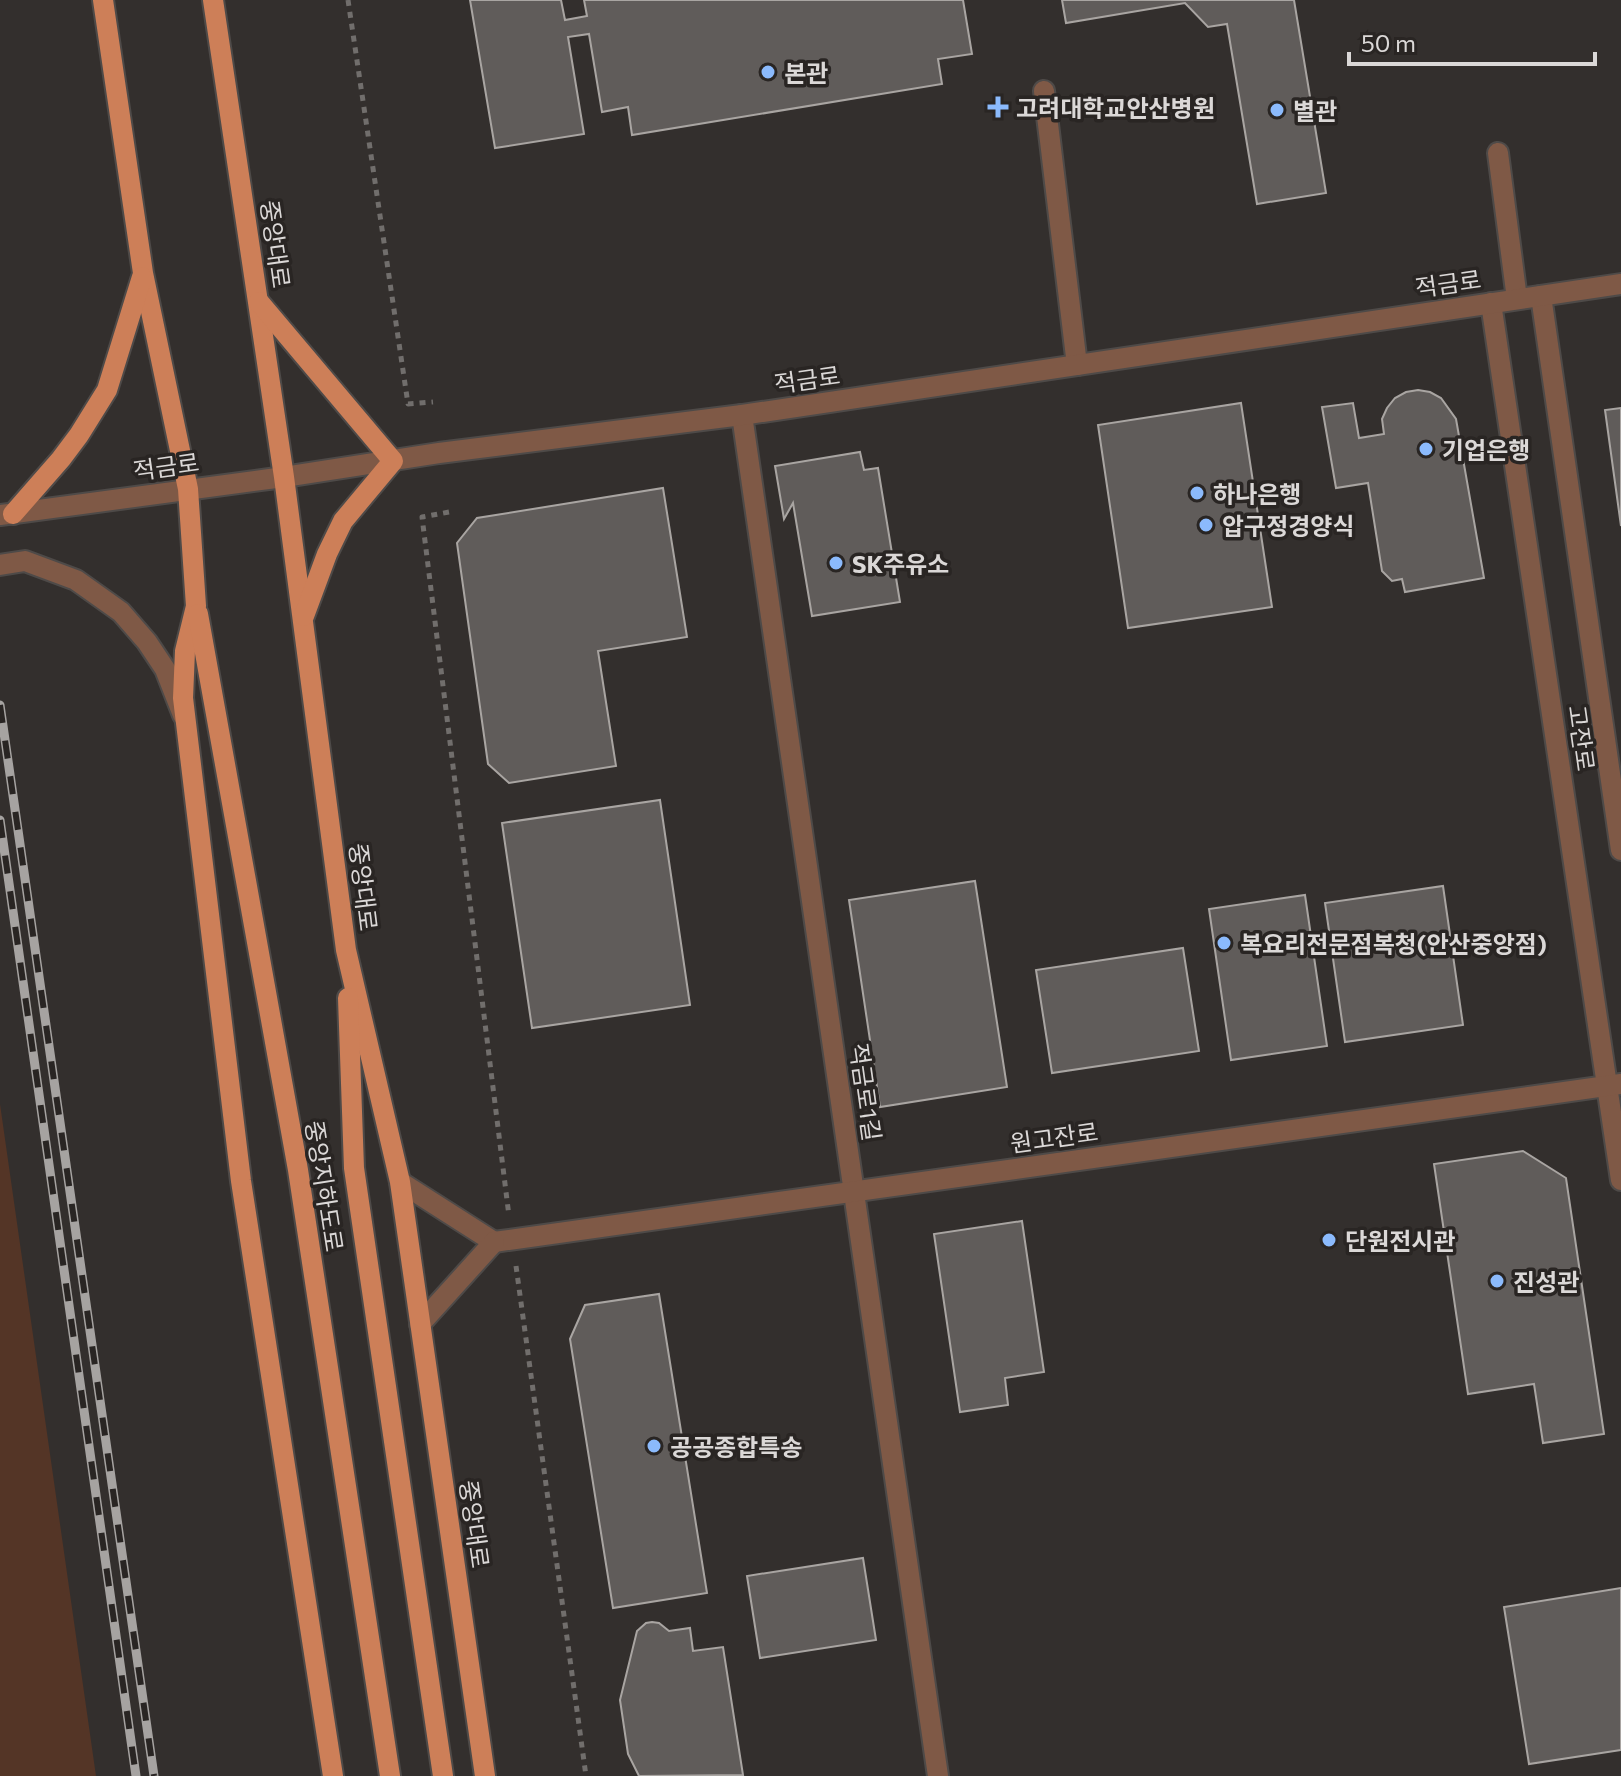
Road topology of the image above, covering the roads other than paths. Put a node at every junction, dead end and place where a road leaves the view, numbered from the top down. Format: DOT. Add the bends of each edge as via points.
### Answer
graph roads {
  1 [pos="103,0"];
  2 [pos="213,0"];
  3 [pos="1044,91"];
  4 [pos="1498,153"];
  5 [pos="143,273"];
  6 [pos="1621,284"];
  7 [pos="1541,296"];
  8 [pos="1517,299"];
  9 [pos="258,301"];
  10 [pos="1491,303"];
  11 [pos="1077,365"];
  12 [pos="742,415"];
  13 [pos="393,461"];
  14 [pos="284,477"];
  15 [pos="188,489"];
  16 [pos="7,514"];
  17 [pos="0,565"];
  18 [pos="196,606"];
  19 [pos="303,620"];
  20 [pos="186,723"];
  21 [pos="1621,850"];
  22 [pos="346,950"];
  23 [pos="1614,1085"];
  24 [pos="1621,1180"];
  25 [pos="400,1182"];
  26 [pos="854,1192"];
  27 [pos="503,1241"];
  28 [pos="420,1324"];
  29 [pos="333,1776"];
  30 [pos="390,1776"];
  31 [pos="443,1776"];
  32 [pos="485,1776"];
  33 [pos="938,1776"];
  1 -- 5 [label="main road"];
  2 -- 9 [label="main road, 중앙대로"];
  3 -- 11 [label="street"];
  4 -- 8 [label="street"];
  5 -- 15 [label="main road"];
  5 -- 16 [label="main road" via="107,390 61,459"];
  6 -- 7 [label="street, 적금로"];
  7 -- 8 [label="street, 적금로"];
  7 -- 21 [label="street, 고잔로"];
  8 -- 10 [label="street, 적금로"];
  9 -- 13 [label="main road"];
  9 -- 14 [label="main road, 중앙대로"];
  10 -- 11 [label="street, 적금로"];
  10 -- 23 [label="street, 고잔로"];
  11 -- 12 [label="street, 적금로"];
  12 -- 13 [label="street, 적금로"];
  12 -- 26 [label="street, 적금로1길"];
  13 -- 14 [label="street, 적금로"];
  13 -- 19 [label="main road" via="343,521"];
  14 -- 15 [label="street, 적금로"];
  14 -- 19 [label="main road, 중앙대로"];
  15 -- 16 [label="street, 적금로"];
  15 -- 18 [label="main road"];
  17 -- 20 [label="street" via="25,561 76,580 121,612 165,669"];
  18 -- 20 [label="main road" via="185,651"];
  18 -- 30 [label="main road, 중앙지하도로" via="298,1170"];
  19 -- 22 [label="main road, 중앙대로"];
  20 -- 29 [label="main road" via="241,1181"];
  22 -- 25 [label="main road, 중앙대로"];
  22 -- 31 [label="main road, 중앙지하도로" via="354,1168"];
  23 -- 24 [label="street, 고잔로"];
  23 -- 26 [label="street, 원고잔로"];
  25 -- 27 [label="street"];
  25 -- 28 [label="main road, 중앙대로"];
  26 -- 27 [label="street, 원고잔로"];
  26 -- 33 [label="street, 적금로1길"];
  27 -- 28 [label="street"];
  28 -- 32 [label="main road, 중앙대로"];
}
